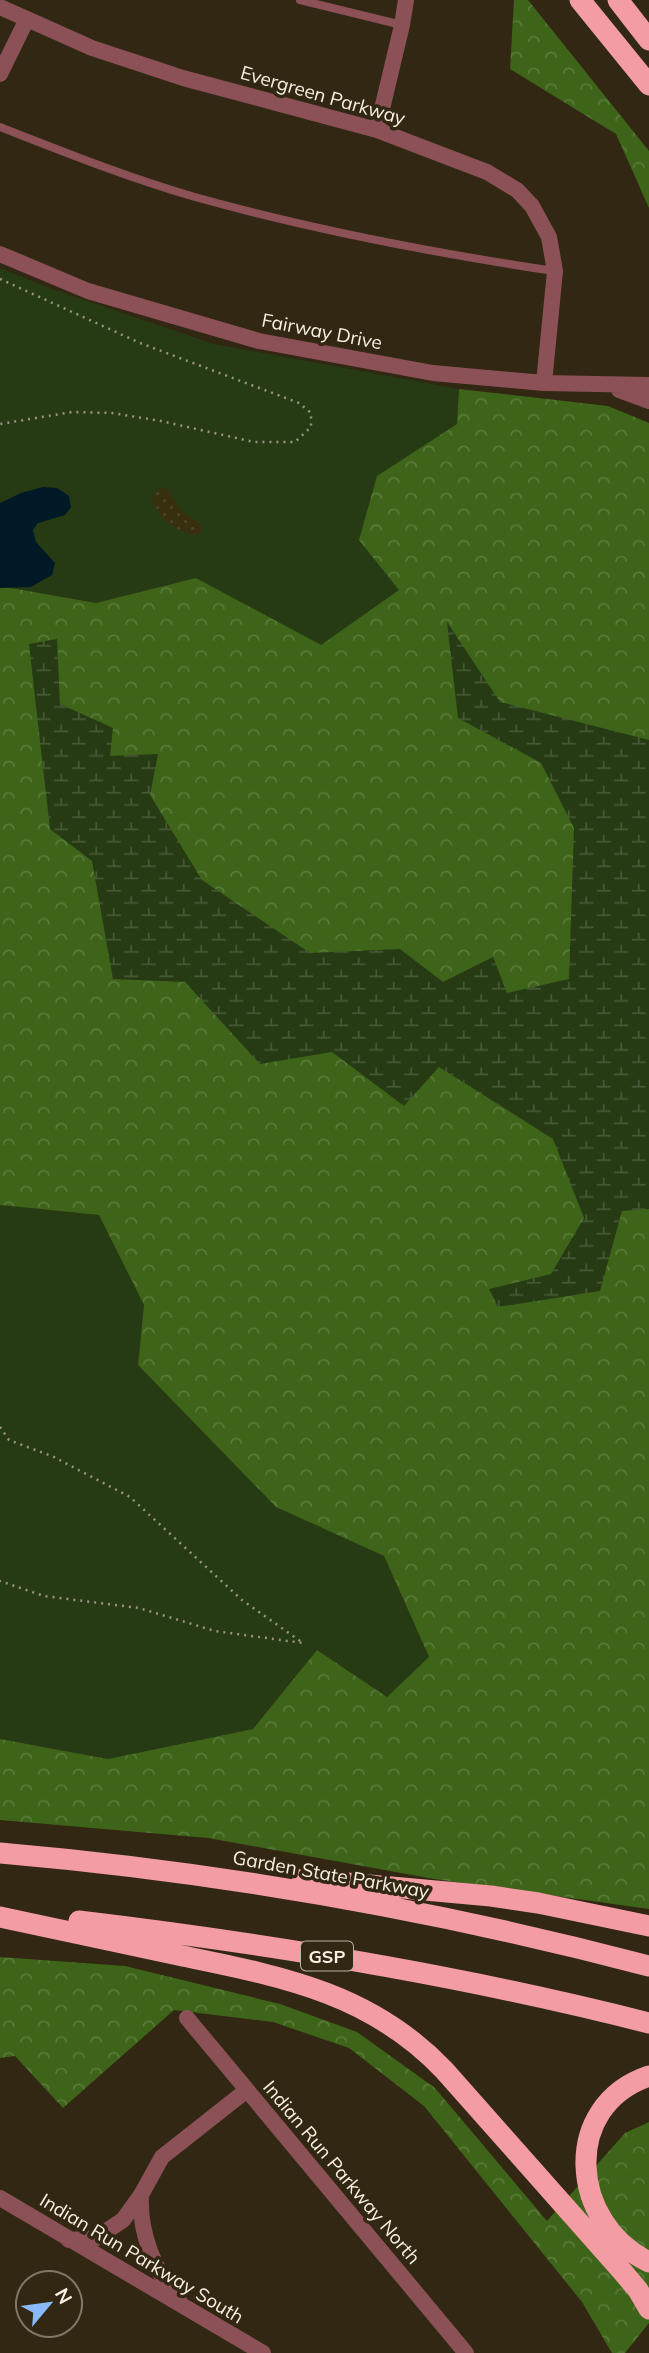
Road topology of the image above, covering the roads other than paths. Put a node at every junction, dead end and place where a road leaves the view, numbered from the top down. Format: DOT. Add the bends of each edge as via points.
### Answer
graph roads {
  1 [pos="300,0"];
  2 [pos="406,0"];
  3 [pos="580,0"];
  4 [pos="618,0"];
  5 [pos="0,7"];
  6 [pos="26,21"];
  7 [pos="402,25"];
  8 [pos="648,35"];
  9 [pos="0,74"];
  10 [pos="649,85"];
  11 [pos="0,127"];
  12 [pos="377,130"];
  13 [pos="0,254"];
  14 [pos="555,271"];
  15 [pos="544,383"];
  16 [pos="596,385"];
  17 [pos="649,385"];
  18 [pos="649,401"];
  19 [pos="0,1853"];
  20 [pos="95,1862"];
  21 [pos="0,1916"];
  22 [pos="649,1926"];
  23 [pos="649,1966"];
  24 [pos="187,2018"];
  25 [pos="649,2023"];
  26 [pos="649,2076"];
  27 [pos="247,2090"];
  28 [pos="141,2195"];
  29 [pos="0,2198"];
  30 [pos="613,2236"];
  31 [pos="69,2240"];
  32 [pos="649,2262"];
  33 [pos="649,2279"];
  34 [pos="649,2309"];
  35 [pos="190,2311"];
  36 [pos="461,2347"];
  37 [pos="263,2353"];
  38 [pos="443,2353"];
  1 -- 7 [label="lane"];
  2 -- 7 [label="street"];
  3 -- 10 [label="highway"];
  4 -- 8 [label="highway"];
  5 -- 6 [label="street, Evergreen Parkway"];
  6 -- 9 [label="street"];
  6 -- 12 [label="street, Evergreen Parkway" via="183,78"];
  7 -- 12 [label="street"];
  11 -- 14 [label="lane" via="194,196 261,214 407,247"];
  12 -- 14 [label="street, Evergreen Parkway" via="487,172 517,190 533,206 549,237"];
  13 -- 15 [label="street, Fairway Drive" via="88,291 258,341 433,373"];
  14 -- 15 [label="street, Evergreen Parkway"];
  15 -- 16 [label="street, Fairway Drive"];
  16 -- 17 [label="street, Fairway Drive"];
  16 -- 18 [label="street"];
  19 -- 20 [label="highway, Garden State Parkway"];
  20 -- 22 [label="highway" via="445,1891 538,1903"];
  20 -- 23 [label="highway, Garden State Parkway" via="367,1903"];
  21 -- 25 [label="highway, GSP" via="158,1931 370,1963 514,1990"];
  21 -- 34 [label="highway" via="285,1979 374,2014 444,2070 622,2271"];
  24 -- 27 [label="street, Indian Run Parkway North"];
  26 -- 30 [label="highway" via="612,2099 589,2142 589,2193"];
  27 -- 28 [label="street" via="162,2157"];
  27 -- 36 [label="street, Indian Run Parkway North"];
  28 -- 31 [label="street" via="123,2220 105,2233"];
  28 -- 35 [label="street" via="143,2229 151,2253 170,2289"];
  29 -- 31 [label="street, Indian Run Parkway South"];
  30 -- 32 [label="highway"];
  30 -- 33 [label="highway"];
  31 -- 35 [label="street, Indian Run Parkway South"];
  35 -- 37 [label="street, Indian Run Parkway South"];
  36 -- 38 [label="street"];
}
